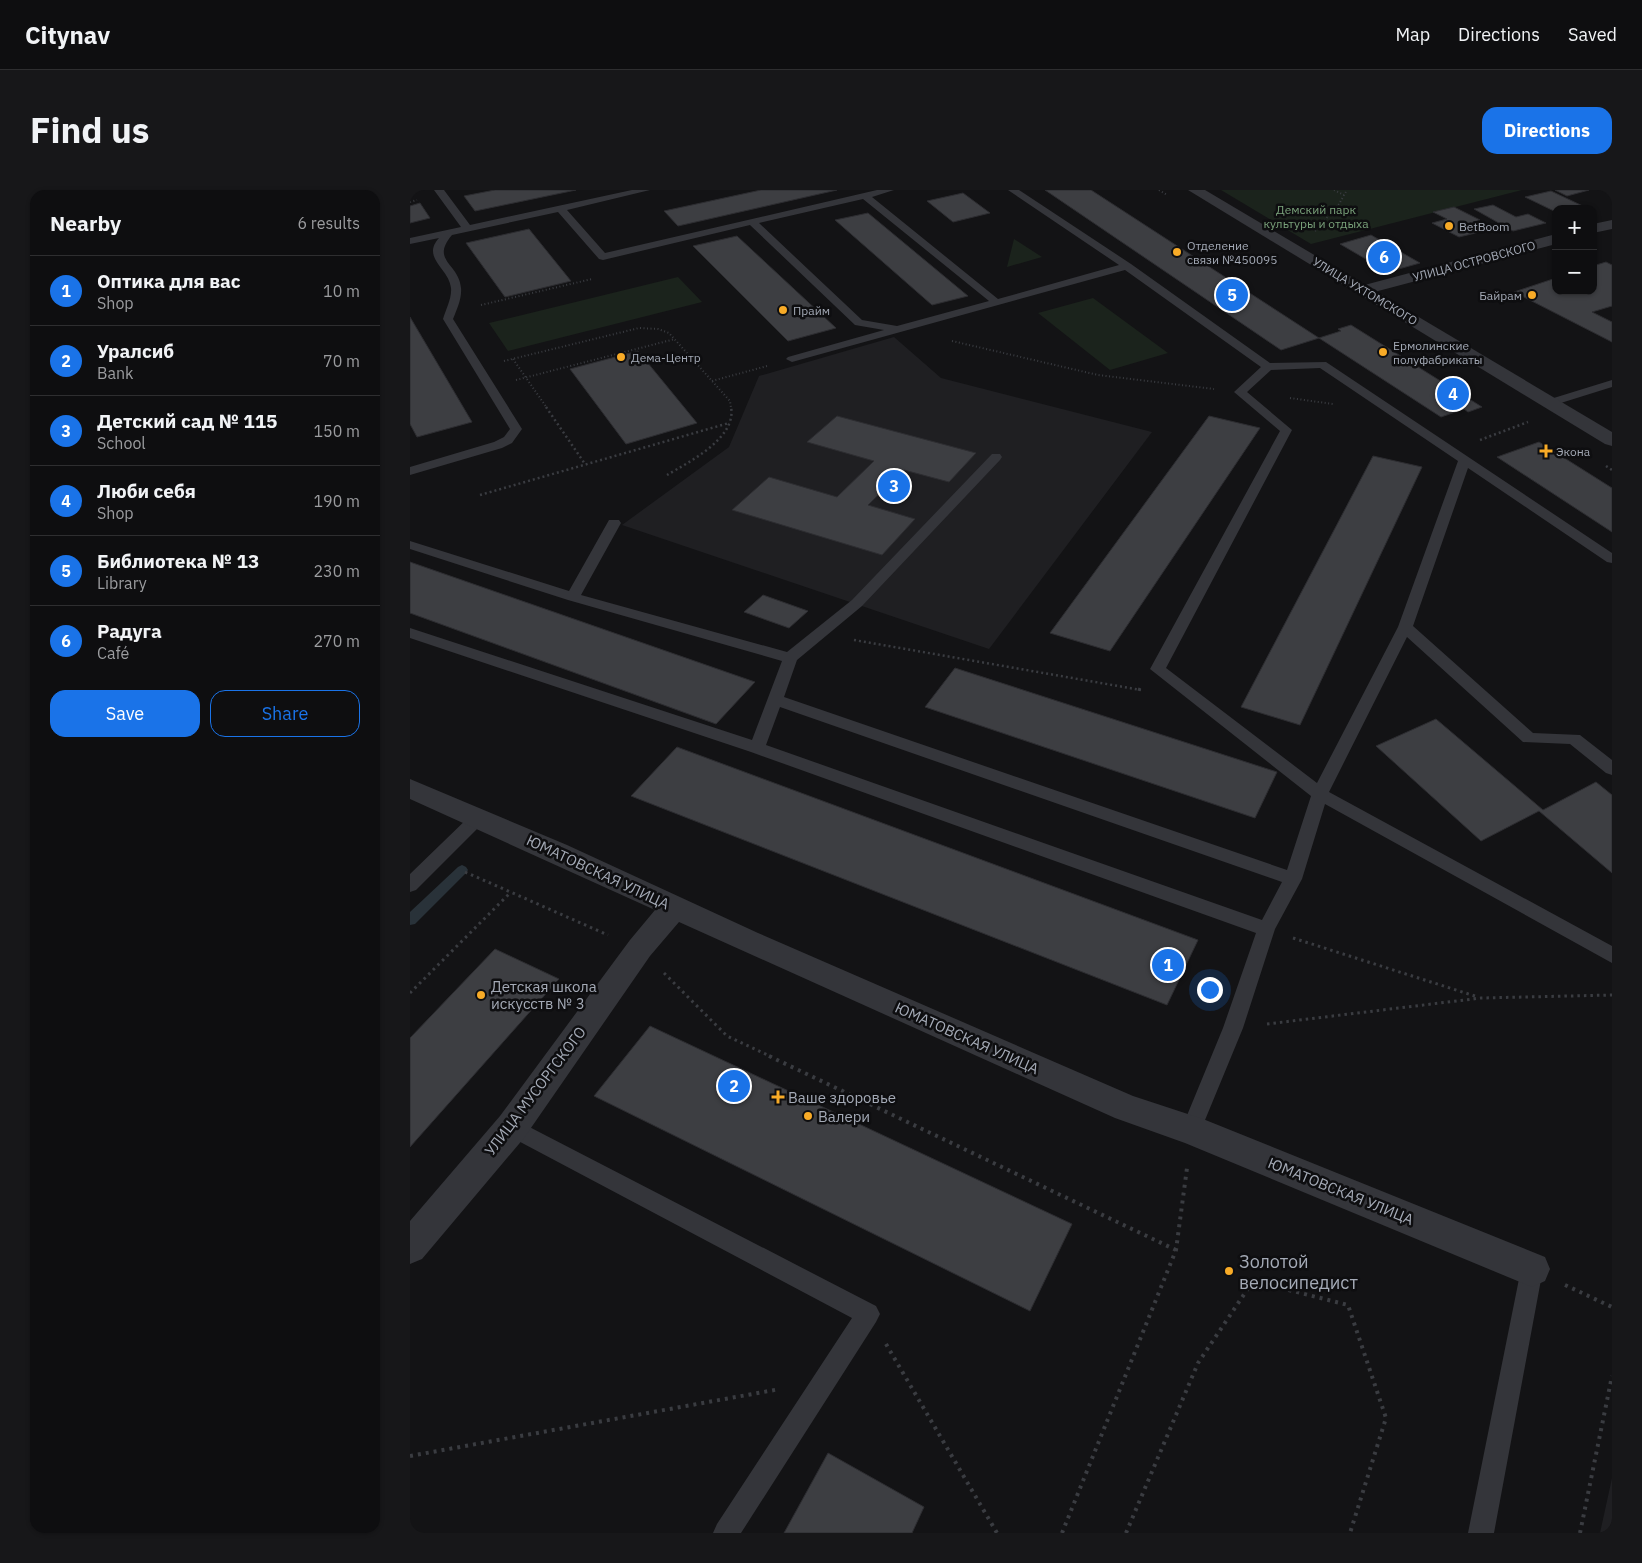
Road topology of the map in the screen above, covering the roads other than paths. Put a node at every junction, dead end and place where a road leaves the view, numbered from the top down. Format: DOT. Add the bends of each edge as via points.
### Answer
graph roads {
  1 [pos="439,190"];
  2 [pos="645,190"];
  3 [pos="889,190"];
  4 [pos="1013,190"];
  5 [pos="1195,190"];
  6 [pos="865,196"];
  7 [pos="560,208"];
  8 [pos="752,222"];
  9 [pos="1612,224"];
  10 [pos="467,228"];
  11 [pos="1597,228"];
  12 [pos="449,232"];
  13 [pos="410,240"];
  14 [pos="1552,240"];
  15 [pos="1127,266"];
  16 [pos="1363,290"];
  17 [pos="996,302"];
  18 [pos="901,329"];
  19 [pos="792,359"];
  20 [pos="1268,366"];
  21 [pos="1612,383"];
  22 [pos="1548,402"];
  23 [pos="1612,440"];
  24 [pos="996,457"];
  25 [pos="1464,461"];
  26 [pos="410,471"];
  27 [pos="614,523"];
  28 [pos="410,546"];
  29 [pos="1612,559"];
  30 [pos="573,597"];
  31 [pos="1406,627"];
  32 [pos="410,633"];
  33 [pos="790,658"];
  34 [pos="774,699"];
  35 [pos="757,748"];
  36 [pos="1612,769"];
  37 [pos="410,788"];
  38 [pos="1320,794"];
  39 [pos="478,818"];
  40 [pos="1293,879"];
  41 [pos="410,885"];
  42 [pos="674,908"];
  43 [pos="1266,929"];
  44 [pos="1612,955"];
  45 [pos="512,1127"];
  46 [pos="1191,1130"];
  47 [pos="410,1247"];
  48 [pos="1532,1269"];
  49 [pos="726,1533"];
  50 [pos="1481,1533"];
  1 -- 10 [label="lane"];
  2 -- 7 [label="lane"];
  3 -- 6 [label="lane"];
  4 -- 15 [label="lane"];
  5 -- 16 [label="street, УЛИЦА УХТОМСКОГО"];
  6 -- 8 [label="lane"];
  6 -- 17 [label="lane"];
  7 -- 8 [label="lane" via="602,256"];
  7 -- 10 [label="lane"];
  8 -- 18 [label="lane" via="859,323"];
  9 -- 11 [label="street"];
  10 -- 12 [label="lane"];
  12 -- 13 [label="lane"];
  12 -- 26 [label="lane" via="438,245 437,252 456,286 448,319 516,429 498,445"];
  14 -- 16 [label="street, УЛИЦА ОСТРОВСКОГО"];
  15 -- 17 [label="lane"];
  15 -- 20 [label="lane"];
  16 -- 22 [label="street, УЛИЦА УХТОМСКОГО"];
  17 -- 18 [label="lane"];
  18 -- 19 [label="lane"];
  20 -- 25 [label="lane" via="1322,364"];
  20 -- 38 [label="lane" via="1240,392 1286,430 1158,669"];
  21 -- 22 [label="lane"];
  22 -- 23 [label="street, УЛИЦА УХТОМСКОГО"];
  24 -- 33 [label="lane" via="857,602"];
  25 -- 29 [label="lane"];
  25 -- 31 [label="lane"];
  27 -- 30 [label="lane"];
  28 -- 30 [label="lane"];
  30 -- 33 [label="lane"];
  31 -- 36 [label="lane" via="1529,738 1574,739"];
  31 -- 38 [label="lane"];
  32 -- 35 [label="lane"];
  33 -- 34 [label="lane"];
  34 -- 35 [label="lane"];
  34 -- 40 [label="lane"];
  35 -- 43 [label="lane"];
  37 -- 39 [label="street, ЮМАТОВСКАЯ УЛИЦА"];
  38 -- 40 [label="lane"];
  38 -- 44 [label="lane"];
  39 -- 41 [label="lane"];
  39 -- 42 [label="street, ЮМАТОВСКАЯ УЛИЦА"];
  40 -- 43 [label="lane"];
  42 -- 45 [label="street, УЛИЦА МУСОРГСКОГО" via="640,948"];
  42 -- 46 [label="street, ЮМАТОВСКАЯ УЛИЦА" via="1126,1108"];
  43 -- 46 [label="lane" via="1233,1028"];
  45 -- 47 [label="street, УЛИЦА МУСОРГСКОГО"];
  45 -- 49 [label="lane" via="868,1314"];
  46 -- 48 [label="street, ЮМАТОВСКАЯ УЛИЦА"];
  48 -- 50 [label="lane"];
}
